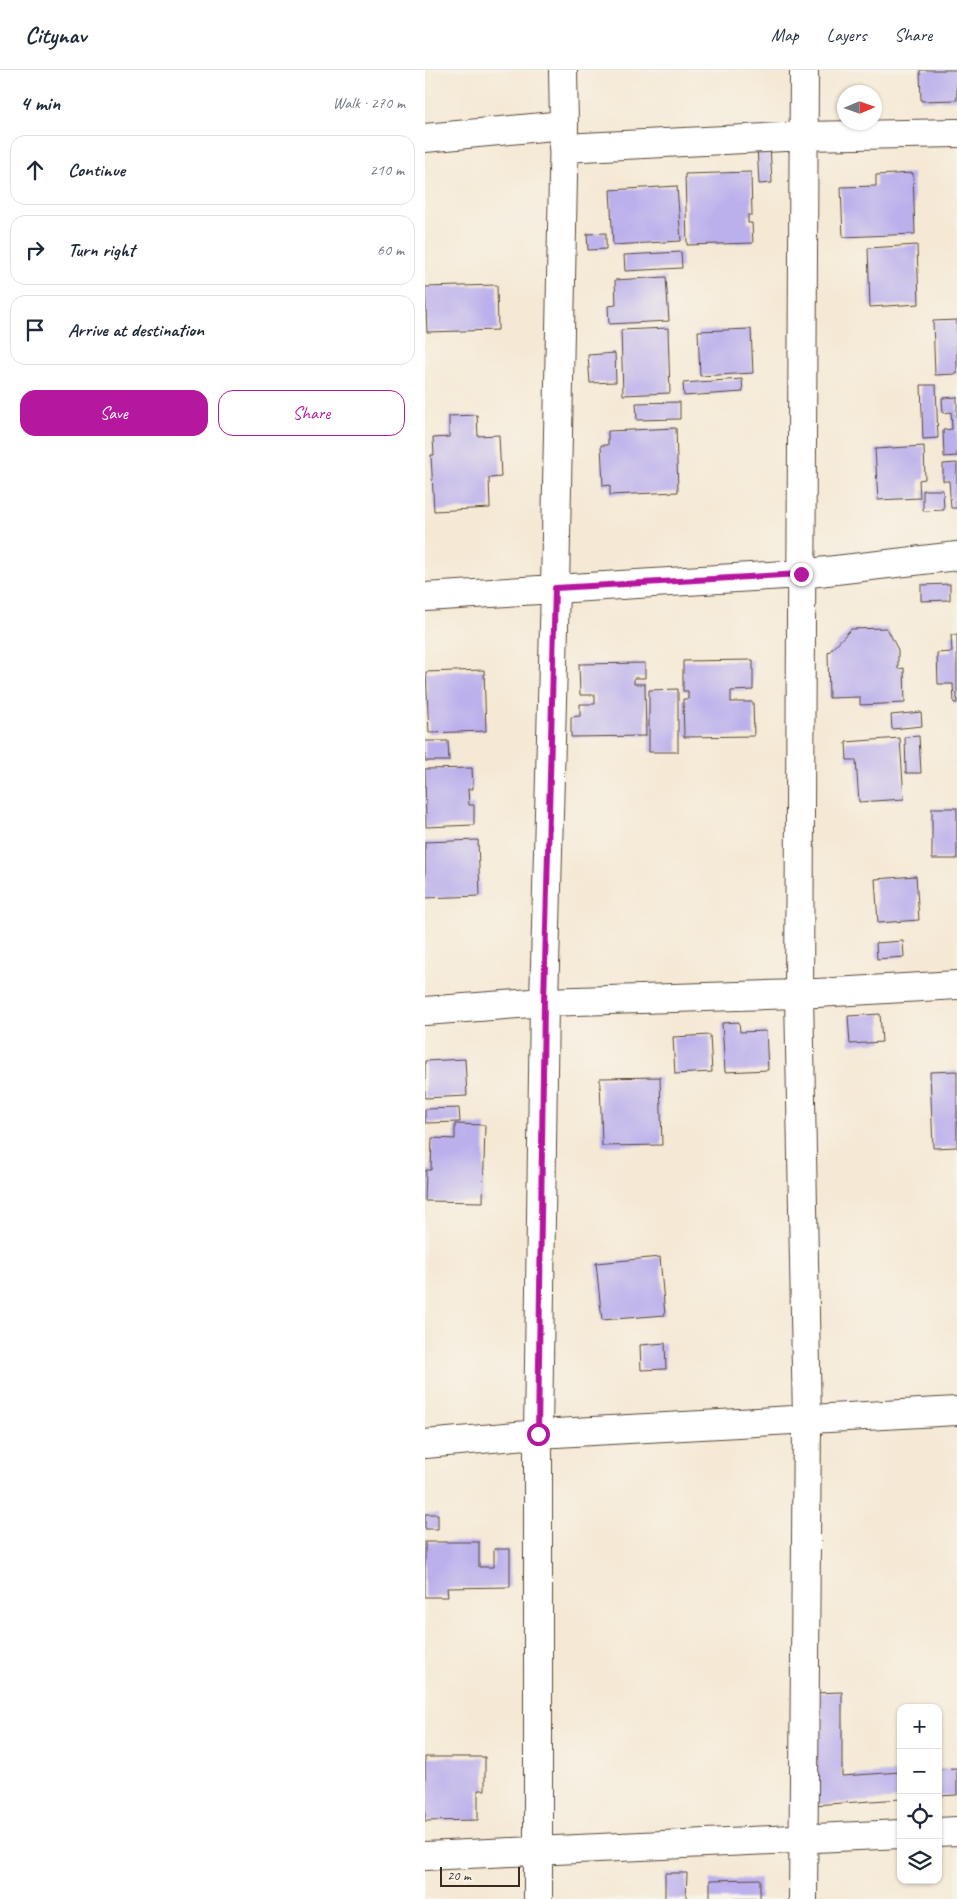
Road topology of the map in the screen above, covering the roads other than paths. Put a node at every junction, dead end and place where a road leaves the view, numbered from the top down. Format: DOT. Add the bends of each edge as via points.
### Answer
graph roads {
  1 [pos="563,70"];
  2 [pos="804,70"];
  3 [pos="957,133"];
  4 [pos="563,136"];
  5 [pos="804,136"];
  6 [pos="425,138"];
  7 [pos="957,556"];
  8 [pos="801,574"];
  9 [pos="555,588"];
  10 [pos="425,597"];
  11 [pos="957,985"];
  12 [pos="799,994"];
  13 [pos="544,1002"];
  14 [pos="425,1011"];
  15 [pos="957,1411"];
  16 [pos="807,1421"];
  17 [pos="538,1434"];
  18 [pos="425,1444"];
  19 [pos="957,1831"];
  20 [pos="942,1832"];
  21 [pos="897,1834"];
  22 [pos="803,1838"];
  23 [pos="537,1850"];
  24 [pos="425,1856"];
  25 [pos="538,1899"];
  26 [pos="803,1899"];
  1 -- 4 [label="street"];
  2 -- 5 [label="street"];
  3 -- 5 [label="street"];
  4 -- 5 [label="street"];
  4 -- 6 [label="street"];
  4 -- 9 [label="street"];
  5 -- 8 [label="street"];
  7 -- 8 [label="street"];
  8 -- 9 [label="street"];
  8 -- 12 [label="street"];
  9 -- 10 [label="street"];
  9 -- 13 [label="street"];
  11 -- 12 [label="street"];
  12 -- 13 [label="street"];
  12 -- 16 [label="street"];
  13 -- 14 [label="street"];
  13 -- 17 [label="street"];
  15 -- 16 [label="street"];
  16 -- 17 [label="street"];
  16 -- 22 [label="street"];
  17 -- 18 [label="street"];
  17 -- 23 [label="street"];
  19 -- 20 [label="street"];
  21 -- 22 [label="street"];
  22 -- 23 [label="street"];
  22 -- 26 [label="street"];
  23 -- 24 [label="street"];
  23 -- 25 [label="street"];
}
